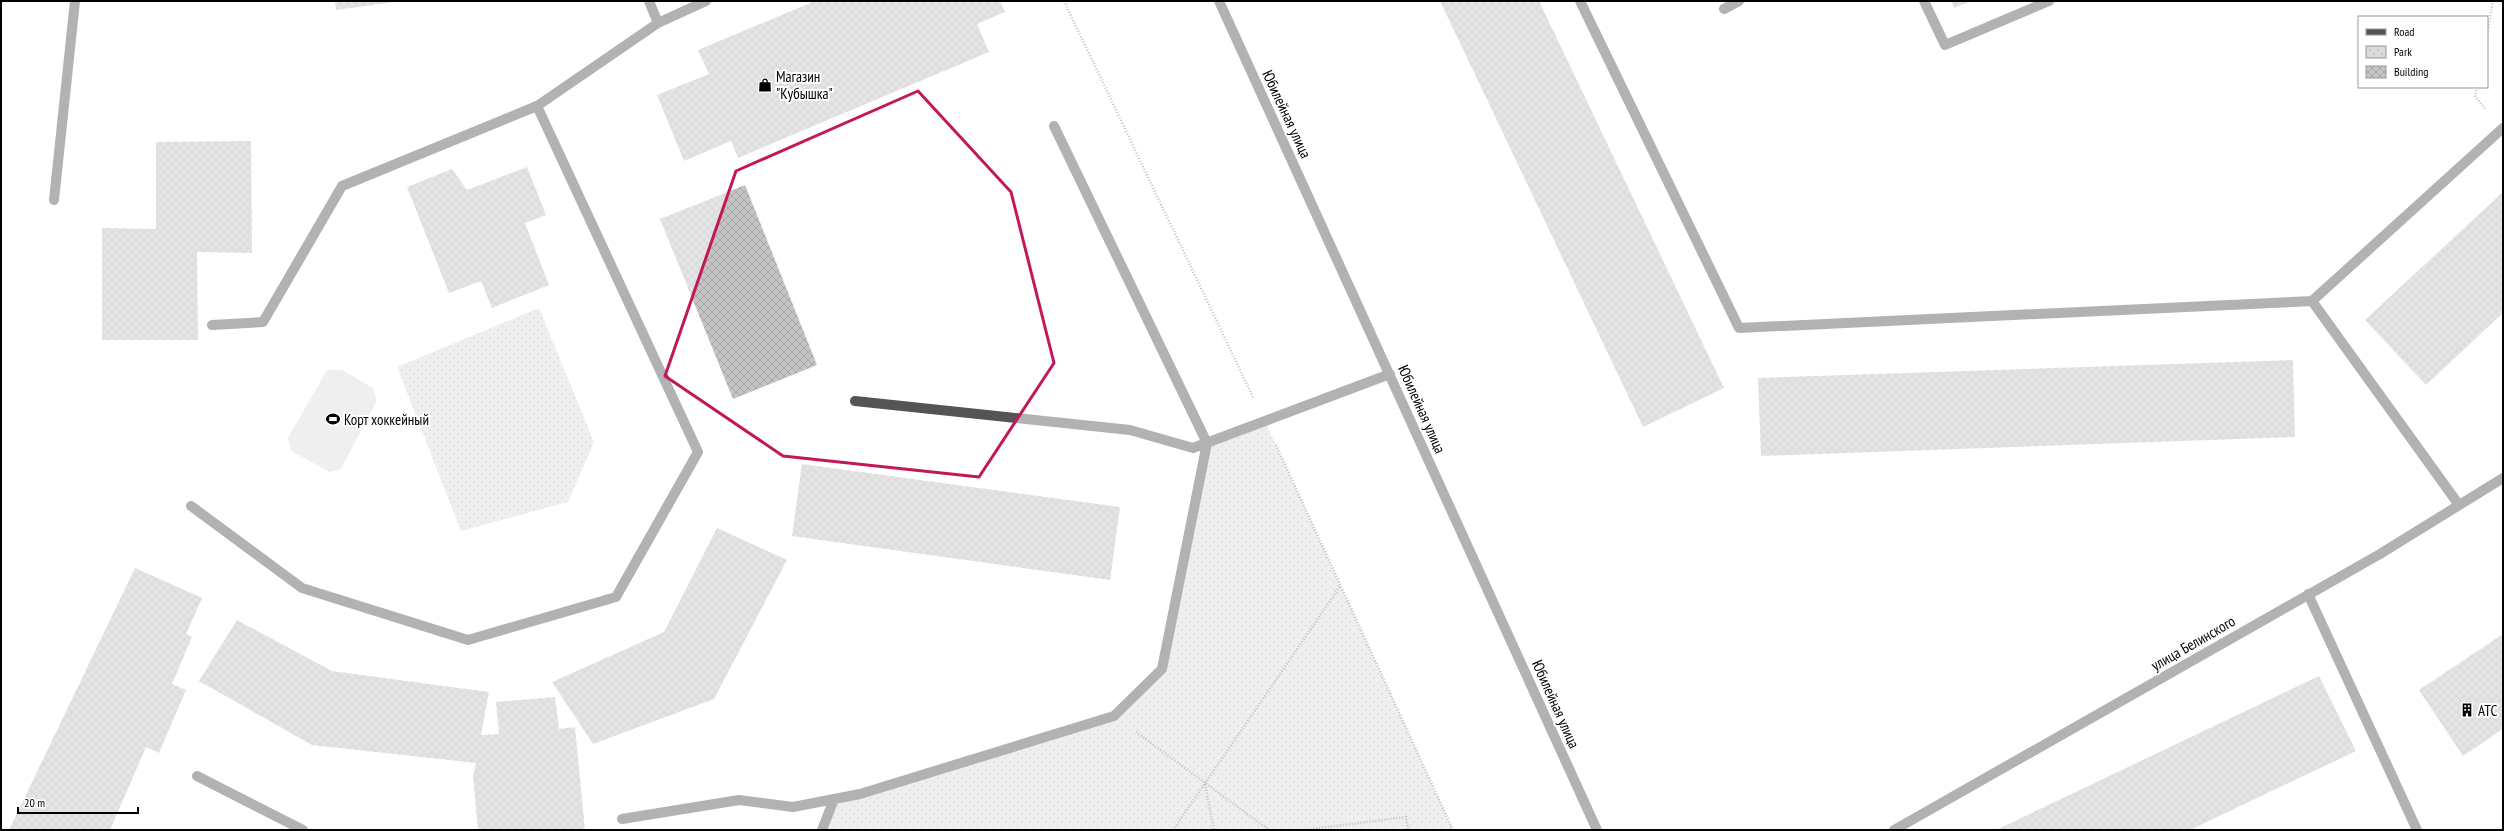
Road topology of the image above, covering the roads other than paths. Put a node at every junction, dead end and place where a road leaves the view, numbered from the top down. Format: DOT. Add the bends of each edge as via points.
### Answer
graph roads {
  1 [pos="75,1"];
  2 [pos="649,1"];
  3 [pos="706,1"];
  4 [pos="1219,1"];
  5 [pos="1580,1"];
  6 [pos="1739,1"];
  7 [pos="1924,1"];
  8 [pos="2048,1"];
  9 [pos="1724,9"];
  10 [pos="658,23"];
  11 [pos="537,106"];
  12 [pos="1054,126"];
  13 [pos="2503,128"];
  14 [pos="54,200"];
  15 [pos="2312,301"];
  16 [pos="212,325"];
  17 [pos="1390,374"];
  18 [pos="855,401"];
  19 [pos="1208,443"];
  20 [pos="2503,478"];
  21 [pos="2459,505"];
  22 [pos="191,506"];
  23 [pos="2308,594"];
  24 [pos="197,776"];
  25 [pos="834,799"];
  26 [pos="622,819"];
  27 [pos="303,830"];
  28 [pos="822,830"];
  29 [pos="1597,830"];
  30 [pos="1894,830"];
  31 [pos="2417,830"];
  1 -- 14 [label="street"];
  2 -- 10 [label="street"];
  3 -- 10 [label="street"];
  4 -- 17 [label="street, Юбилейная улица"];
  5 -- 15 [label="street" via="1739,328"];
  6 -- 9 [label="street"];
  7 -- 8 [label="street" via="1945,45"];
  10 -- 11 [label="street"];
  11 -- 16 [label="street" via="342,186 263,322"];
  11 -- 22 [label="street" via="698,452 616,597 468,640 302,588"];
  12 -- 19 [label="street"];
  13 -- 15 [label="street"];
  15 -- 21 [label="street"];
  17 -- 19 [label="street"];
  17 -- 29 [label="street, Юбилейная улица"];
  18 -- 19 [label="street" via="1130,430 1193,448"];
  19 -- 25 [label="street" via="1162,669 1114,716 860,794"];
  20 -- 21 [label="street, улица Белинского"];
  21 -- 23 [label="street, улица Белинского"];
  23 -- 30 [label="street, улица Белинского"];
  23 -- 31 [label="street"];
  24 -- 27 [label="street"];
  25 -- 26 [label="street" via="793,807 739,800"];
  25 -- 28 [label="street"];
}
